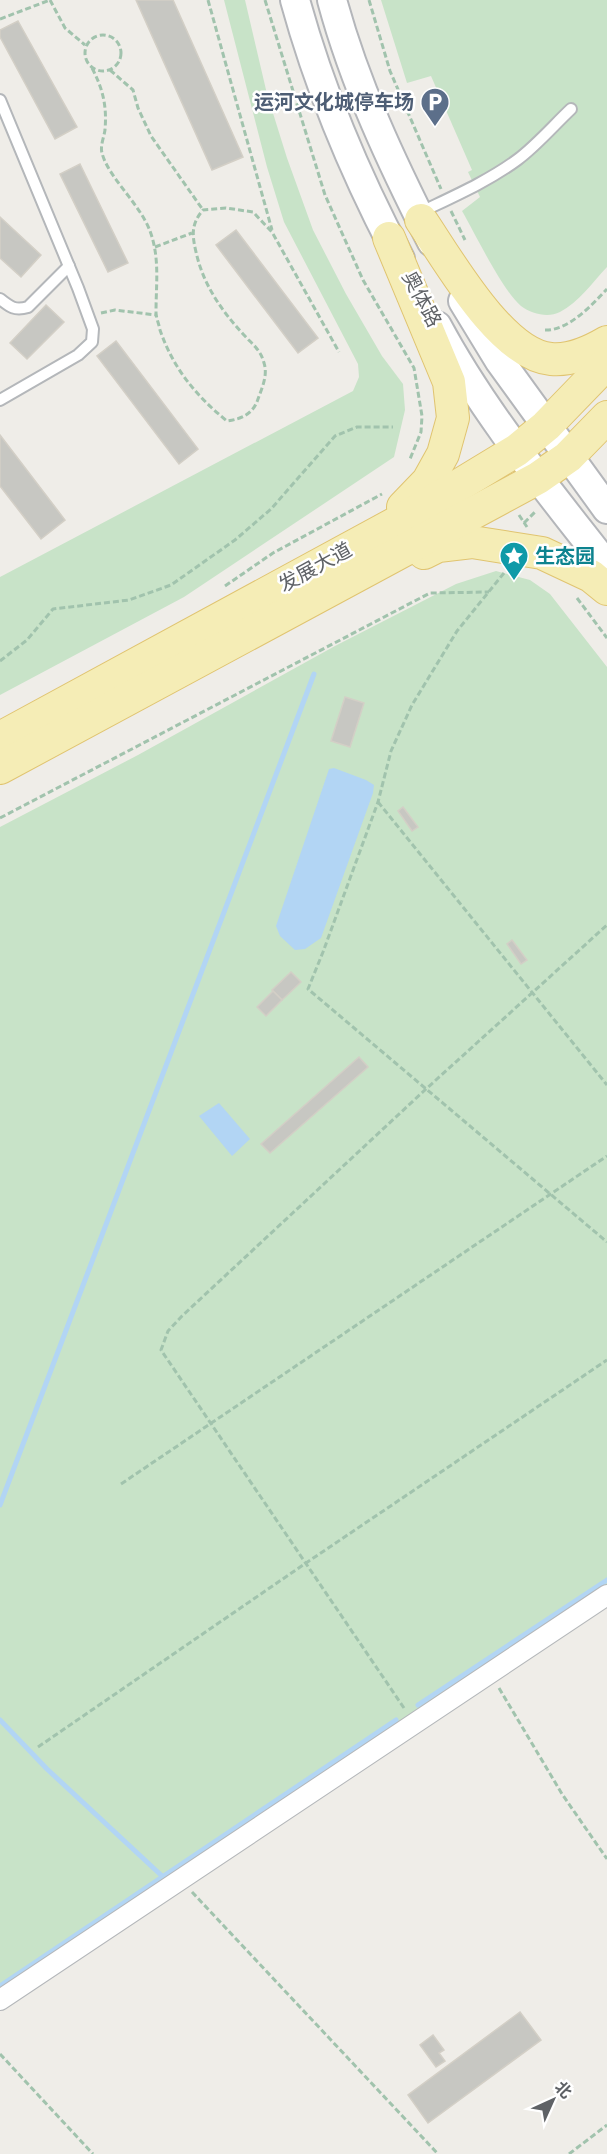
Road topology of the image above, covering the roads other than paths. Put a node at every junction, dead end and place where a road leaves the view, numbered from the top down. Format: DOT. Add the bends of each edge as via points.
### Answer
graph roads {
  1 [pos="295,0"];
  2 [pos="332,0"];
  3 [pos="0,100"];
  4 [pos="571,109"];
  5 [pos="419,217"];
  6 [pos="389,238"];
  7 [pos="69,266"];
  8 [pos="0,299"];
  9 [pos="607,342"];
  10 [pos="607,363"];
  11 [pos="0,400"];
  12 [pos="607,417"];
  13 [pos="546,426"];
  14 [pos="517,450"];
  15 [pos="568,457"];
  16 [pos="538,478"];
  17 [pos="607,508"];
  18 [pos="607,566"];
  19 [pos="607,590"];
  20 [pos="221,620"];
  21 [pos="0,738"];
  22 [pos="0,768"];
  23 [pos="607,1595"];
  24 [pos="0,2000"];
  1 -- 6 [label="main road, 奥体路" via="329,108"];
  2 -- 5 [label="main road, 奥体路" via="360,87"];
  3 -- 7 [label="lane"];
  4 -- 5 [label="lane" via="509,166"];
  5 -- 9 [label="main road" via="488,317 512,341 549,359 589,353"];
  5 -- 13 [label="main road, 奥体路" via="451,281 499,360"];
  6 -- 14 [label="main road, 奥体路" via="447,345"];
  6 -- 20 [label="main road" via="449,382 453,418 443,454 428,481 406,506"];
  7 -- 8 [label="lane" via="28,307 10,307"];
  7 -- 11 [label="lane" via="93,329 92,342 78,355"];
  10 -- 13 [label="main road, 发展大道"];
  12 -- 15 [label="main road, 发展大道"];
  13 -- 14 [label="main road, 发展大道"];
  13 -- 15 [label="main road, 奥体路"];
  14 -- 16 [label="main road, 奥体路"];
  14 -- 20 [label="main road, 发展大道" via="405,518"];
  15 -- 16 [label="main road, 发展大道"];
  15 -- 17 [label="main road, 奥体路"];
  16 -- 18 [label="main road, 奥体路"];
  16 -- 20 [label="main road, 发展大道"];
  19 -- 20 [label="main road" via="591,576 542,553 472,542 438,546 341,595"];
  20 -- 21 [label="main road, 发展大道"];
  20 -- 22 [label="main road, 发展大道"];
  23 -- 24 [label="street"];
}
